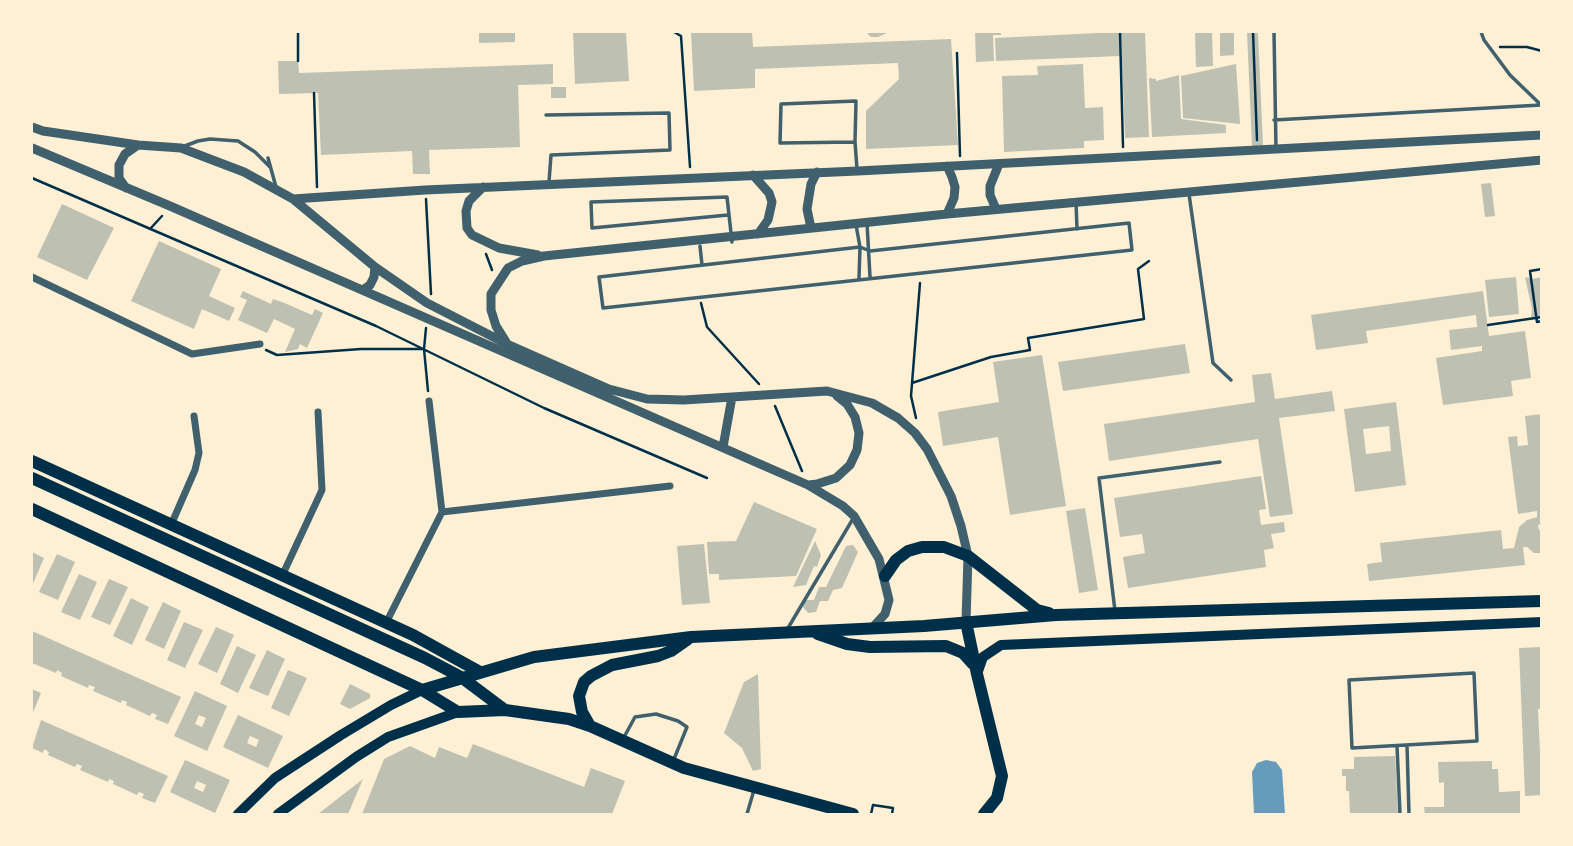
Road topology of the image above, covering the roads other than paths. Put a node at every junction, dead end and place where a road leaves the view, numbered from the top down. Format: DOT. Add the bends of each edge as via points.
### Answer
graph roads {
  1 [pos="1274,32"];
  2 [pos="1481,32"];
  3 [pos="1541,105"];
  4 [pos="546,115"];
  5 [pos="1274,120"];
  6 [pos="32,127"];
  7 [pos="1542,135"];
  8 [pos="855,142"];
  9 [pos="138,145"];
  10 [pos="32,148"];
  11 [pos="181,148"];
  12 [pos="1276,150"];
  13 [pos="268,158"];
  14 [pos="1542,160"];
  15 [pos="999,164"];
  16 [pos="947,166"];
  17 [pos="270,167"];
  18 [pos="858,171"];
  19 [pos="817,172"];
  20 [pos="753,175"];
  21 [pos="548,184"];
  22 [pos="483,187"];
  23 [pos="126,189"];
  24 [pos="277,190"];
  25 [pos="1188,191"];
  26 [pos="293,199"];
  27 [pos="1076,202"];
  28 [pos="996,209"];
  29 [pos="947,214"];
  30 [pos="729,215"];
  31 [pos="867,222"];
  32 [pos="856,223"];
  33 [pos="811,228"];
  34 [pos="1077,229"];
  35 [pos="758,234"];
  36 [pos="731,239"];
  37 [pos="700,246"];
  38 [pos="860,247"];
  39 [pos="870,251"];
  40 [pos="544,256"];
  41 [pos="702,265"];
  42 [pos="375,267"];
  43 [pos="32,277"];
  44 [pos="870,277"];
  45 [pos="859,278"];
  46 [pos="363,290"];
  47 [pos="507,344"];
  48 [pos="258,345"];
  49 [pos="1231,380"];
  50 [pos="827,391"];
  51 [pos="732,397"];
  52 [pos="429,401"];
  53 [pos="317,412"];
  54 [pos="194,416"];
  55 [pos="723,447"];
  56 [pos="32,461"];
  57 [pos="1220,463"];
  58 [pos="32,478"];
  59 [pos="808,485"];
  60 [pos="670,486"];
  61 [pos="32,509"];
  62 [pos="442,512"];
  63 [pos="854,516"];
  64 [pos="170,526"];
  65 [pos="968,556"];
  66 [pos="282,576"];
  67 [pos="884,576"];
  68 [pos="1542,601"];
  69 [pos="1116,613"];
  70 [pos="1056,615"];
  71 [pos="966,622"];
  72 [pos="1542,622"];
  73 [pos="386,623"];
  74 [pos="871,629"];
  75 [pos="810,631"];
  76 [pos="786,633"];
  77 [pos="691,637"];
  78 [pos="480,672"];
  79 [pos="977,674"];
  80 [pos="461,677"];
  81 [pos="422,690"];
  82 [pos="505,710"];
  83 [pos="458,712"];
  84 [pos="590,726"];
  85 [pos="622,741"];
  86 [pos="1397,745"];
  87 [pos="1407,745"];
  88 [pos="672,763"];
  89 [pos="755,788"];
  90 [pos="295,801"];
  91 [pos="238,814"];
  92 [pos="278,814"];
  93 [pos="296,814"];
  94 [pos="747,814"];
  95 [pos="853,814"];
  96 [pos="984,814"];
  97 [pos="1400,814"];
  98 [pos="1409,814"];
  1 -- 5 [label="lane"];
  2 -- 3 [label="lane" via="1510,75"];
  3 -- 5 [label="lane"];
  4 -- 21 [label="lane" via="669,113 670,150 551,155"];
  5 -- 12 [label="lane"];
  6 -- 9 [label="street"];
  7 -- 12 [label="street"];
  8 -- 8 [label="lane" via="856,102 781,104 780,143"];
  8 -- 18 [label="lane"];
  9 -- 11 [label="street"];
  9 -- 23 [label="street" via="119,165 119,178"];
  10 -- 23 [label="street"];
  11 -- 17 [label="lane" via="210,139 238,141"];
  11 -- 24 [label="street"];
  12 -- 15 [label="street"];
  13 -- 17 [label="lane"];
  14 -- 25 [label="street"];
  15 -- 16 [label="street"];
  15 -- 28 [label="street" via="990,186"];
  16 -- 18 [label="street"];
  16 -- 29 [label="street" via="955,187"];
  17 -- 24 [label="lane"];
  18 -- 19 [label="street"];
  19 -- 20 [label="street"];
  19 -- 33 [label="street" via="808,196"];
  20 -- 21 [label="street"];
  20 -- 35 [label="street" via="772,202 768,220"];
  21 -- 22 [label="street"];
  22 -- 26 [label="street"];
  22 -- 40 [label="street" via="466,211 472,235 499,247"];
  23 -- 46 [label="street"];
  24 -- 26 [label="street"];
  25 -- 27 [label="street"];
  25 -- 49 [label="lane" via="1213,363"];
  26 -- 42 [label="street"];
  27 -- 28 [label="street"];
  27 -- 34 [label="lane"];
  28 -- 29 [label="street"];
  29 -- 31 [label="street"];
  30 -- 30 [label="lane" via="727,197 591,202 592,228"];
  30 -- 36 [label="lane"];
  31 -- 32 [label="street"];
  31 -- 39 [label="lane"];
  32 -- 33 [label="street"];
  32 -- 38 [label="lane"];
  33 -- 35 [label="street"];
  34 -- 39 [label="lane"];
  34 -- 44 [label="lane" via="1129,223 1132,250"];
  35 -- 36 [label="street"];
  36 -- 40 [label="street"];
  37 -- 41 [label="lane"];
  38 -- 39 [label="lane"];
  38 -- 41 [label="lane"];
  38 -- 45 [label="lane"];
  39 -- 44 [label="lane"];
  40 -- 47 [label="street" via="508,268 491,294 496,326"];
  41 -- 45 [label="lane" via="599,277 603,308"];
  42 -- 46 [label="street" via="370,285"];
  42 -- 47 [label="street" via="431,305"];
  43 -- 48 [label="street" via="192,354"];
  44 -- 45 [label="lane"];
  46 -- 55 [label="street"];
  47 -- 51 [label="street" via="609,389 647,399"];
  50 -- 51 [label="street"];
  50 -- 59 [label="street" via="852,410 859,433 858,450 836,478"];
  50 -- 65 [label="street" via="872,403 915,433 951,496"];
  51 -- 55 [label="street"];
  52 -- 62 [label="street"];
  53 -- 66 [label="street" via="322,490"];
  54 -- 64 [label="street" via="199,453"];
  55 -- 59 [label="street"];
  56 -- 64 [label="main road"];
  57 -- 69 [label="lane" via="1099,478"];
  58 -- 80 [label="main road"];
  59 -- 63 [label="street"];
  60 -- 62 [label="street"];
  61 -- 81 [label="main road"];
  62 -- 73 [label="street"];
  63 -- 67 [label="street" via="871,542"];
  63 -- 76 [label="lane"];
  64 -- 66 [label="main road"];
  65 -- 67 [label="main road" via="944,547 922,547 902,555"];
  65 -- 70 [label="main road" via="1037,610"];
  65 -- 71 [label="street"];
  66 -- 73 [label="main road"];
  67 -- 74 [label="street" via="887,608"];
  68 -- 69 [label="main road"];
  69 -- 70 [label="main road"];
  70 -- 71 [label="main road"];
  71 -- 74 [label="main road"];
  71 -- 79 [label="main road"];
  72 -- 79 [label="main road" via="1001,645 983,657"];
  73 -- 78 [label="main road"];
  74 -- 75 [label="main road"];
  75 -- 76 [label="main road"];
  75 -- 79 [label="main road" via="870,648 952,648 968,657"];
  76 -- 77 [label="main road"];
  77 -- 78 [label="main road" via="534,657"];
  77 -- 84 [label="main road" via="671,651 612,665 590,676 579,696"];
  78 -- 80 [label="main road"];
  79 -- 96 [label="main road" via="1002,776 998,798"];
  80 -- 81 [label="main road"];
  80 -- 82 [label="main road"];
  81 -- 83 [label="main road"];
  81 -- 91 [label="main road" via="275,778"];
  82 -- 83 [label="main road"];
  82 -- 84 [label="main road"];
  83 -- 90 [label="main road" via="388,737"];
  84 -- 85 [label="main road"];
  85 -- 88 [label="main road"];
  85 -- 88 [label="lane" via="635,717 656,714 678,721 687,727"];
  86 -- 87 [label="lane"];
  86 -- 87 [label="lane" via="1352,748 1349,680 1474,673 1477,741"];
  86 -- 97 [label="lane"];
  87 -- 98 [label="lane"];
  88 -- 89 [label="main road"];
  89 -- 94 [label="lane"];
  89 -- 95 [label="main road"];
  90 -- 92 [label="main road"];
  90 -- 93 [label="lane"];
}
